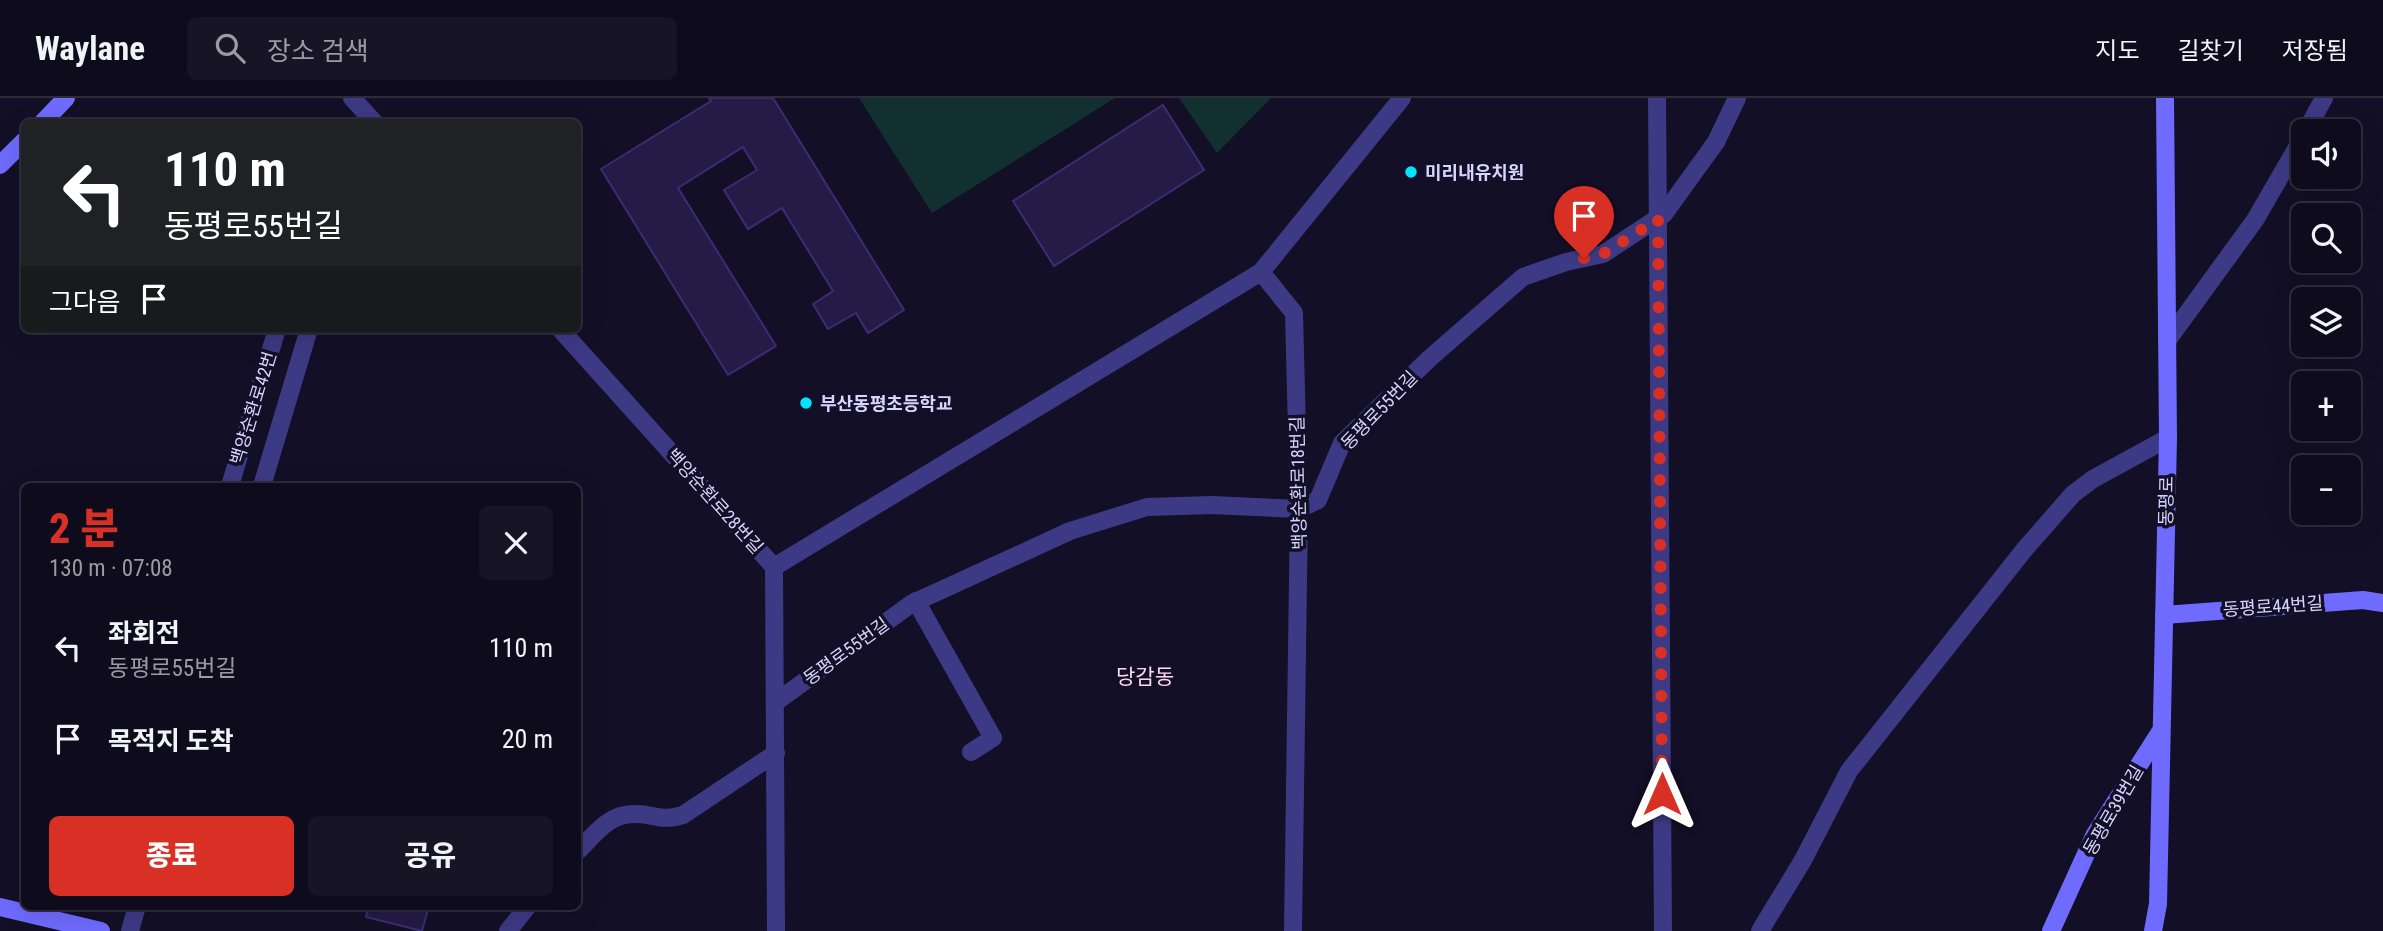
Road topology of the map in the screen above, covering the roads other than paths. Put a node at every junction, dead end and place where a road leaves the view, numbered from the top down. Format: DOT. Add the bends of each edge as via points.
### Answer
graph roads {
  1 [pos="66,98"];
  2 [pos="352,98"];
  3 [pos="1402,98"];
  4 [pos="1657,98"];
  5 [pos="1737,98"];
  6 [pos="2165,98"];
  7 [pos="2324,98"];
  8 [pos="52,119"];
  9 [pos="371,119"];
  10 [pos="2313,119"];
  11 [pos="21,144"];
  12 [pos="2291,158"];
  13 [pos="0,165"];
  14 [pos="1658,219"];
  15 [pos="1261,272"];
  16 [pos="276,333"];
  17 [pos="308,333"];
  18 [pos="564,333"];
  19 [pos="2167,341"];
  20 [pos="2168,438"];
  21 [pos="231,483"];
  22 [pos="263,483"];
  23 [pos="1299,509"];
  24 [pos="774,567"];
  25 [pos="916,601"];
  26 [pos="2383,603"];
  27 [pos="2164,615"];
  28 [pos="776,702"];
  29 [pos="2161,731"];
  30 [pos="776,752"];
  31 [pos="971,752"];
  32 [pos="581,848"];
  33 [pos="2158,904"];
  34 [pos="0,907"];
  35 [pos="136,910"];
  36 [pos="525,910"];
  37 [pos="102,931"];
  38 [pos="130,931"];
  39 [pos="508,931"];
  40 [pos="776,931"];
  41 [pos="1293,931"];
  42 [pos="1662,931"];
  43 [pos="1759,931"];
  44 [pos="2052,931"];
  45 [pos="2153,931"];
  46 [pos="2165,931"];
  1 -- 8 [label="main road"];
  2 -- 9 [label="street"];
  3 -- 15 [label="street"];
  4 -- 14 [label="street"];
  5 -- 14 [label="street, 동평로55번길" via="1716,142"];
  6 -- 19 [label="main road, 동평로"];
  7 -- 10 [label="street"];
  11 -- 13 [label="main road"];
  12 -- 19 [label="street" via="2255,220"];
  14 -- 23 [label="street, 동평로55번길" via="1603,254 1523,277 1342,443 1318,500"];
  14 -- 42 [label="street"];
  15 -- 23 [label="street, 백양순환로18번길" via="1294,313"];
  15 -- 24 [label="street"];
  16 -- 21 [label="street, 백양순환로42번"];
  17 -- 22 [label="street"];
  18 -- 24 [label="street, 백양순환로28번길"];
  19 -- 20 [label="main road, 동평로"];
  20 -- 27 [label="main road, 동평로"];
  20 -- 43 [label="street" via="2073,494 2024,550 1849,771 1803,860"];
  23 -- 25 [label="street, 동평로55번길" via="1147,507 1070,531"];
  23 -- 41 [label="street, 백양순환로18번길"];
  24 -- 28 [label="street, 백양순환로28번길"];
  25 -- 28 [label="street, 동평로55번길"];
  25 -- 31 [label="street" via="993,737"];
  26 -- 27 [label="main road, 동평로44번길" via="2363,600"];
  27 -- 29 [label="main road, 동평로"];
  28 -- 30 [label="street, 백양순환로28번길"];
  29 -- 33 [label="main road, 동평로"];
  29 -- 44 [label="main road, 동평로39번길" via="2095,835"];
  30 -- 32 [label="street" via="683,815 666,820 634,814 610,819"];
  30 -- 40 [label="street, 백양순환로28번길"];
  33 -- 45 [label="main road, 동평로"];
  33 -- 46 [label="main road, 동평로"];
  34 -- 37 [label="main road"];
  35 -- 38 [label="street"];
  36 -- 39 [label="street"];
}
